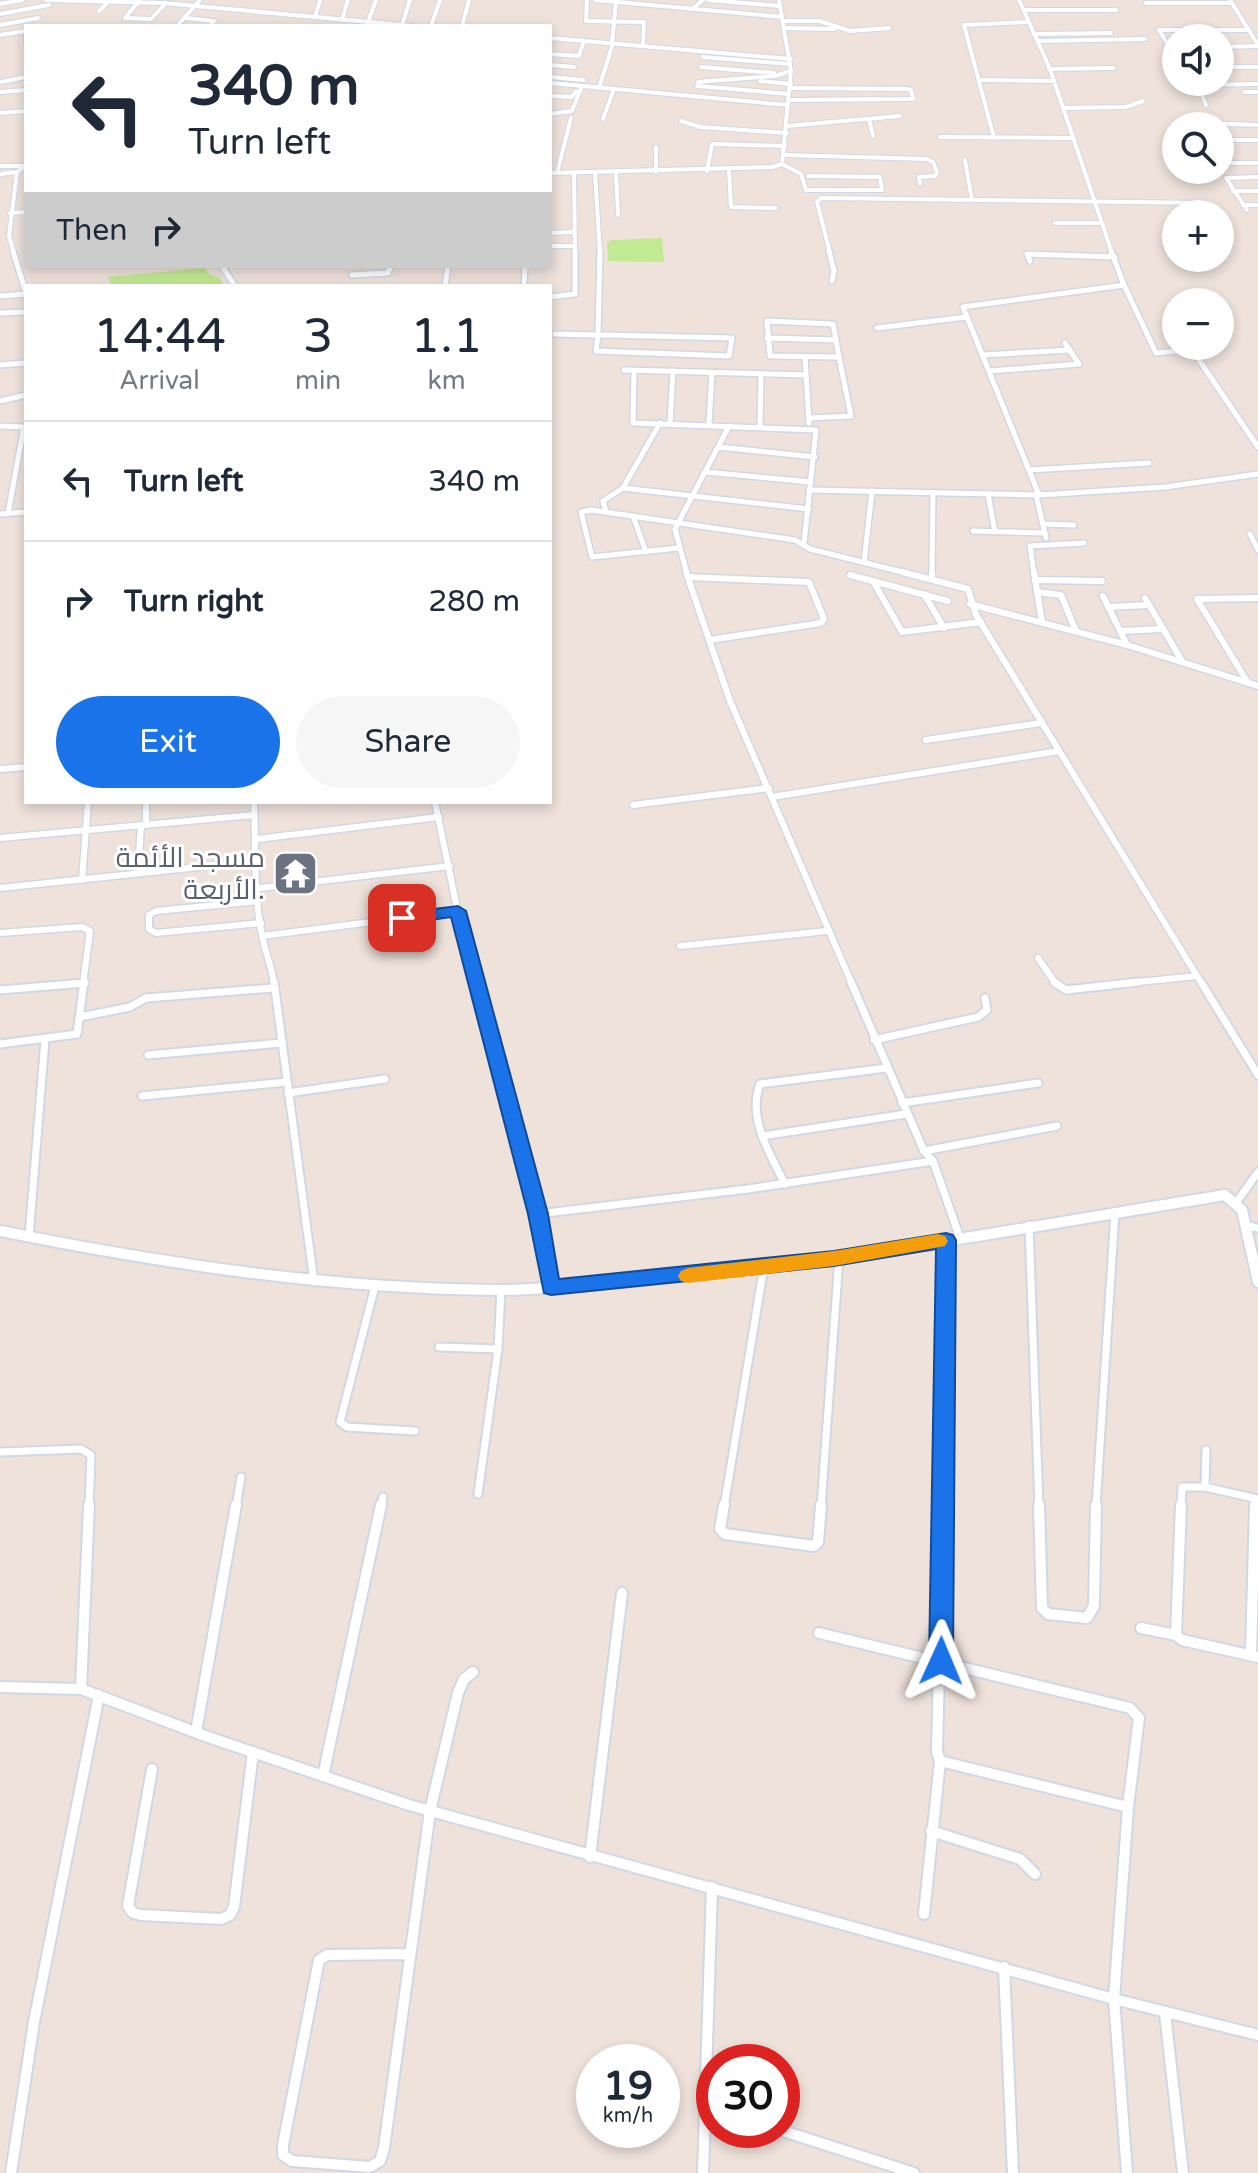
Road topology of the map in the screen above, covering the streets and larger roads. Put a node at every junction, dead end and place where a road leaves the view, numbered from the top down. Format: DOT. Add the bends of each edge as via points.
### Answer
graph roads {
  1 [pos="22,0"];
  2 [pos="110,0"];
  3 [pos="122,0"];
  4 [pos="200,0"];
  5 [pos="320,0"];
  6 [pos="348,0"];
  7 [pos="376,0"];
  8 [pos="410,0"];
  9 [pos="440,0"];
  10 [pos="469,0"];
  11 [pos="587,0"];
  12 [pos="595,0"];
  13 [pos="706,0"];
  14 [pos="1019,0"];
  15 [pos="139,1"];
  16 [pos="48,2"];
  17 [pos="164,2"];
  18 [pos="616,2"];
  19 [pos="1230,2"];
  20 [pos="779,3"];
  21 [pos="1146,3"];
  22 [pos="0,4"];
  23 [pos="196,6"];
  24 [pos="645,6"];
  25 [pos="692,9"];
  26 [pos="1024,10"];
  27 [pos="1116,10"];
  28 [pos="99,11"];
  29 [pos="0,14"];
  30 [pos="308,17"];
  31 [pos="315,17"];
  32 [pos="38,18"];
  33 [pos="185,18"];
  34 [pos="151,19"];
  35 [pos="782,19"];
  36 [pos="342,20"];
  37 [pos="586,21"];
  38 [pos="368,22"];
  39 [pos="614,22"];
  40 [pos="644,22"];
  41 [pos="1028,22"];
  42 [pos="33,24"];
  43 [pos="147,24"];
  44 [pos="179,24"];
  45 [pos="212,24"];
  46 [pos="303,24"];
  47 [pos="391,24"];
  48 [pos="402,24"];
  49 [pos="432,24"];
  50 [pos="463,24"];
  51 [pos="0,25"];
  52 [pos="1248,26"];
  53 [pos="1160,27"];
  54 [pos="784,28"];
  55 [pos="889,28"];
  56 [pos="1234,28"];
  57 [pos="837,29"];
  58 [pos="24,31"];
  59 [pos="1111,33"];
  60 [pos="1037,34"];
  61 [pos="0,35"];
  62 [pos="552,38"];
  63 [pos="1145,39"];
  64 [pos="584,40"];
  65 [pos="1039,41"];
  66 [pos="612,43"];
  67 [pos="643,44"];
  68 [pos="1258,46"];
  69 [pos="1234,47"];
  70 [pos="552,54"];
  71 [pos="704,54"];
  72 [pos="790,61"];
  73 [pos="552,65"];
  74 [pos="1234,67"];
  75 [pos="1258,67"];
  76 [pos="1114,68"];
  77 [pos="1049,69"];
  78 [pos="791,71"];
  79 [pos="783,74"];
  80 [pos="24,77"];
  81 [pos="552,77"];
  82 [pos="570,79"];
  83 [pos="738,79"];
  84 [pos="584,80"];
  85 [pos="981,80"];
  86 [pos="1011,80"];
  87 [pos="1053,81"];
  88 [pos="1,82"];
  89 [pos="552,83"];
  90 [pos="1258,84"];
  91 [pos="580,86"];
  92 [pos="697,86"];
  93 [pos="599,88"];
  94 [pos="614,89"];
  95 [pos="24,90"];
  96 [pos="1013,90"];
  97 [pos="0,92"];
  98 [pos="1244,92"];
  99 [pos="1258,92"];
  100 [pos="789,94"];
  101 [pos="552,96"];
  102 [pos="696,97"];
  103 [pos="1143,101"];
  104 [pos="1206,105"];
  105 [pos="1063,108"];
  106 [pos="24,111"];
  107 [pos="0,113"];
  108 [pos="552,114"];
  109 [pos="900,116"];
  110 [pos="571,118"];
  111 [pos="603,119"];
  112 [pos="869,119"];
  113 [pos="681,121"];
  114 [pos="1234,124"];
  115 [pos="1258,125"];
  116 [pos="787,126"];
  117 [pos="787,133"];
  118 [pos="873,136"];
  119 [pos="940,137"];
  120 [pos="994,138"];
  121 [pos="1072,138"];
  122 [pos="1234,140"];
  123 [pos="1256,140"];
  124 [pos="785,146"];
  125 [pos="656,147"];
  126 [pos="1258,149"];
  127 [pos="785,155"];
  128 [pos="965,160"];
  129 [pos="1234,163"];
  130 [pos="1258,163"];
  131 [pos="783,165"];
  132 [pos="0,166"];
  133 [pos="24,166"];
  134 [pos="24,167"];
  135 [pos="729,170"];
  136 [pos="707,171"];
  137 [pos="17,172"];
  138 [pos="656,172"];
  139 [pos="552,173"];
  140 [pos="557,173"];
  141 [pos="574,173"];
  142 [pos="595,173"];
  143 [pos="616,173"];
  144 [pos="0,174"];
  145 [pos="808,176"];
  146 [pos="1258,177"];
  147 [pos="920,184"];
  148 [pos="1233,191"];
  149 [pos="1258,191"];
  150 [pos="972,200"];
  151 [pos="1093,201"];
  152 [pos="1162,202"];
  153 [pos="1243,205"];
  154 [pos="1258,205"];
  155 [pos="776,208"];
  156 [pos="1247,210"];
  157 [pos="24,212"];
  158 [pos="10,213"];
  159 [pos="618,215"];
  160 [pos="1055,223"];
  161 [pos="1099,223"];
  162 [pos="573,232"];
  163 [pos="552,233"];
  164 [pos="552,246"];
  165 [pos="574,246"];
  166 [pos="1115,257"];
  167 [pos="1030,261"];
  168 [pos="390,268"];
  169 [pos="352,275"];
  170 [pos="832,281"];
  171 [pos="1124,285"];
  172 [pos="24,287"];
  173 [pos="24,294"];
  174 [pos="0,296"];
  175 [pos="552,297"];
  176 [pos="24,312"];
  177 [pos="0,313"];
  178 [pos="966,317"];
  179 [pos="877,328"];
  180 [pos="555,334"];
  181 [pos="598,335"];
  182 [pos="767,338"];
  183 [pos="836,340"];
  184 [pos="1065,343"];
  185 [pos="1070,350"];
  186 [pos="1162,352"];
  187 [pos="982,355"];
  188 [pos="805,357"];
  189 [pos="841,357"];
  190 [pos="1199,360"];
  191 [pos="24,363"];
  192 [pos="0,365"];
  193 [pos="624,370"];
  194 [pos="634,370"];
  195 [pos="673,371"];
  196 [pos="990,371"];
  197 [pos="712,372"];
  198 [pos="761,374"];
  199 [pos="806,375"];
  200 [pos="24,395"];
  201 [pos="0,401"];
  202 [pos="809,418"];
  203 [pos="660,423"];
  204 [pos="670,423"];
  205 [pos="709,424"];
  206 [pos="0,426"];
  207 [pos="729,426"];
  208 [pos="760,426"];
  209 [pos="809,429"];
  210 [pos="719,447"];
  211 [pos="1258,447"];
  212 [pos="815,457"];
  213 [pos="1149,463"];
  214 [pos="1029,470"];
  215 [pos="705,472"];
  216 [pos="1258,474"];
  217 [pos="811,482"];
  218 [pos="623,488"];
  219 [pos="809,490"];
  220 [pos="872,491"];
  221 [pos="933,492"];
  222 [pos="988,494"];
  223 [pos="1038,495"];
  224 [pos="694,496"];
  225 [pos="809,509"];
  226 [pos="24,512"];
  227 [pos="606,512"];
  228 [pos="8,513"];
  229 [pos="0,514"];
  230 [pos="633,516"];
  231 [pos="679,521"];
  232 [pos="1043,524"];
  233 [pos="1074,525"];
  234 [pos="973,531"];
  235 [pos="995,532"];
  236 [pos="1045,533"];
  237 [pos="1250,534"];
  238 [pos="804,543"];
  239 [pos="1084,543"];
  240 [pos="1048,544"];
  241 [pos="678,548"];
  242 [pos="1258,550"];
  243 [pos="646,552"];
  244 [pos="864,563"];
  245 [pos="850,575"];
  246 [pos="688,577"];
  247 [pos="932,579"];
  248 [pos="1035,580"];
  249 [pos="873,581"];
  250 [pos="1102,581"];
  251 [pos="1037,592"];
  252 [pos="924,594"];
  253 [pos="1103,596"];
  254 [pos="1256,598"];
  255 [pos="948,601"];
  256 [pos="970,604"];
  257 [pos="1258,605"];
  258 [pos="1108,607"];
  259 [pos="981,622"];
  260 [pos="1042,622"];
  261 [pos="944,628"];
  262 [pos="1163,629"];
  263 [pos="1076,631"];
  264 [pos="1121,631"];
  265 [pos="709,640"];
  266 [pos="1127,645"];
  267 [pos="1183,662"];
  268 [pos="1248,683"];
  269 [pos="1258,686"];
  270 [pos="1041,723"];
  271 [pos="926,740"];
  272 [pos="1059,751"];
  273 [pos="24,767"];
  274 [pos="0,769"];
  275 [pos="769,788"];
  276 [pos="772,797"];
  277 [pos="88,804"];
  278 [pos="146,804"];
  279 [pos="254,804"];
  280 [pos="436,804"];
  281 [pos="633,805"];
  282 [pos="254,815"];
  283 [pos="439,817"];
  284 [pos="143,825"];
  285 [pos="86,830"];
  286 [pos="0,838"];
  287 [pos="257,839"];
  288 [pos="256,861"];
  289 [pos="450,866"];
  290 [pos="138,872"];
  291 [pos="82,880"];
  292 [pos="0,888"];
  293 [pos="260,888"];
  294 [pos="258,901"];
  295 [pos="458,911"];
  296 [pos="261,923"];
  297 [pos="827,931"];
  298 [pos="0,933"];
  299 [pos="262,936"];
  300 [pos="680,946"];
  301 [pos="1038,958"];
  302 [pos="1197,976"];
  303 [pos="85,983"];
  304 [pos="273,988"];
  305 [pos="0,990"];
  306 [pos="985,998"];
  307 [pos="80,1017"];
  308 [pos="45,1040"];
  309 [pos="874,1040"];
  310 [pos="281,1043"];
  311 [pos="0,1044"];
  312 [pos="148,1055"];
  313 [pos="886,1068"];
  314 [pos="1258,1075"];
  315 [pos="385,1079"];
  316 [pos="287,1082"];
  317 [pos="1038,1083"];
  318 [pos="288,1093"];
  319 [pos="142,1096"];
  320 [pos="902,1103"];
  321 [pos="906,1114"];
  322 [pos="1057,1126"];
  323 [pos="762,1136"];
  324 [pos="924,1151"];
  325 [pos="933,1161"];
  326 [pos="1258,1173"];
  327 [pos="785,1184"];
  328 [pos="1238,1200"];
  329 [pos="1115,1212"];
  330 [pos="538,1214"];
  331 [pos="1029,1225"];
  332 [pos="1253,1227"];
  333 [pos="0,1231"];
  334 [pos="29,1236"];
  335 [pos="960,1238"];
  336 [pos="946,1240"];
  337 [pos="839,1258"];
  338 [pos="764,1266"];
  339 [pos="314,1282"];
  340 [pos="1258,1282"];
  341 [pos="375,1286"];
  342 [pos="551,1288"];
  343 [pos="501,1290"];
  344 [pos="439,1347"];
  345 [pos="498,1349"];
  346 [pos="415,1431"];
  347 [pos="1206,1450"];
  348 [pos="0,1452"];
  349 [pos="241,1477"];
  350 [pos="1205,1487"];
  351 [pos="478,1494"];
  352 [pos="383,1497"];
  353 [pos="1256,1499"];
  354 [pos="622,1593"];
  355 [pos="1141,1628"];
  356 [pos="819,1633"];
  357 [pos="1176,1635"];
  358 [pos="1254,1656"];
  359 [pos="941,1661"];
  360 [pos="473,1672"];
  361 [pos="0,1687"];
  362 [pos="81,1689"];
  363 [pos="99,1695"];
  364 [pos="196,1732"];
  365 [pos="253,1752"];
  366 [pos="940,1761"];
  367 [pos="152,1769"];
  368 [pos="323,1776"];
  369 [pos="1128,1807"];
  370 [pos="430,1811"];
  371 [pos="931,1831"];
  372 [pos="590,1857"];
  373 [pos="1035,1874"];
  374 [pos="712,1887"];
  375 [pos="924,1914"];
  376 [pos="410,1954"];
  377 [pos="1004,1967"];
  378 [pos="1114,1999"];
  379 [pos="1165,2013"];
  380 [pos="1258,2035"];
  381 [pos="711,2044"];
  382 [pos="800,2136"];
  383 [pos="706,2148"];
  384 [pos="11,2173"];
  385 [pos="703,2173"];
  386 [pos="914,2173"];
  387 [pos="1013,2173"];
  388 [pos="1127,2173"];
  389 [pos="1183,2173"];
  1 -- 22 [label="street"];
  2 -- 3 [label="street"];
  2 -- 16 [label="street"];
  2 -- 28 [label="street"];
  3 -- 15 [label="street"];
  4 -- 23 [label="street"];
  5 -- 31 [label="street"];
  6 -- 36 [label="street"];
  7 -- 38 [label="street"];
  8 -- 48 [label="street"];
  9 -- 49 [label="street"];
  10 -- 50 [label="street"];
  11 -- 37 [label="street"];
  12 -- 18 [label="street"];
  13 -- 20 [label="street"];
  13 -- 25 [label="street"];
  14 -- 26 [label="street"];
  15 -- 17 [label="street"];
  15 -- 34 [label="street" via="125,18"];
  16 -- 29 [label="street"];
  16 -- 32 [label="street"];
  17 -- 23 [label="street"];
  17 -- 34 [label="street"];
  18 -- 25 [label="street"];
  18 -- 39 [label="street"];
  19 -- 21 [label="street"];
  19 -- 52 [label="street"];
  20 -- 35 [label="street"];
  23 -- 30 [label="street"];
  23 -- 33 [label="street"];
  24 -- 40 [label="street"];
  25 -- 35 [label="street"];
  26 -- 27 [label="street"];
  26 -- 41 [label="street"];
  30 -- 31 [label="street"];
  30 -- 46 [label="street"];
  31 -- 36 [label="street"];
  32 -- 42 [label="street"];
  32 -- 51 [label="street"];
  33 -- 44 [label="street"];
  33 -- 45 [label="street"];
  34 -- 43 [label="street"];
  35 -- 54 [label="street"];
  35 -- 57 [label="street" via="820,21"];
  36 -- 38 [label="street"];
  37 -- 39 [label="street"];
  37 -- 64 [label="street"];
  38 -- 47 [label="street"];
  39 -- 40 [label="street"];
  39 -- 66 [label="street"];
  40 -- 67 [label="street"];
  41 -- 60 [label="street"];
  41 -- 85 [label="street" via="964,25"];
  52 -- 53 [label="street"];
  52 -- 56 [label="street"];
  52 -- 68 [label="street"];
  54 -- 57 [label="street"];
  54 -- 72 [label="street"];
  55 -- 57 [label="street"];
  58 -- 61 [label="street"];
  59 -- 60 [label="street"];
  60 -- 65 [label="street"];
  62 -- 64 [label="street"];
  63 -- 65 [label="street"];
  64 -- 66 [label="street"];
  64 -- 70 [label="street" via="579,56"];
  65 -- 77 [label="street"];
  66 -- 71 [label="street"];
  66 -- 93 [label="street"];
  68 -- 69 [label="street"];
  71 -- 72 [label="street"];
  71 -- 79 [label="street" via="701,67"];
  72 -- 78 [label="street"];
  73 -- 82 [label="street" via="575,65"];
  74 -- 75 [label="street"];
  76 -- 77 [label="street"];
  77 -- 87 [label="street"];
  78 -- 79 [label="street"];
  78 -- 100 [label="street"];
  79 -- 83 [label="street"];
  80 -- 88 [label="street"];
  81 -- 82 [label="street"];
  82 -- 84 [label="street"];
  83 -- 92 [label="street"];
  83 -- 100 [label="street"];
  85 -- 86 [label="street"];
  85 -- 120 [label="street" via="977,81"];
  86 -- 87 [label="street"];
  86 -- 96 [label="street"];
  87 -- 105 [label="street"];
  89 -- 91 [label="street"];
  90 -- 104 [label="street" via="1198,85"];
  91 -- 93 [label="street"];
  91 -- 101 [label="street" via="573,97"];
  91 -- 108 [label="street" via="572,111"];
  92 -- 100 [label="street"];
  92 -- 102 [label="street"];
  93 -- 94 [label="street"];
  94 -- 102 [label="street"];
  94 -- 111 [label="street"];
  95 -- 97 [label="street"];
  98 -- 99 [label="street"];
  100 -- 100 [label="street" via="913,99 905,88"];
  100 -- 102 [label="street"];
  100 -- 116 [label="street"];
  103 -- 105 [label="street" via="1126,107"];
  105 -- 121 [label="street"];
  106 -- 107 [label="street"];
  109 -- 112 [label="street"];
  110 -- 140 [label="street"];
  112 -- 116 [label="street"];
  112 -- 118 [label="street"];
  113 -- 117 [label="street"];
  114 -- 115 [label="street"];
  116 -- 117 [label="street"];
  117 -- 124 [label="street"];
  119 -- 120 [label="street"];
  120 -- 121 [label="street"];
  121 -- 151 [label="street"];
  122 -- 123 [label="street"];
  123 -- 126 [label="street"];
  124 -- 127 [label="street"];
  124 -- 136 [label="street" via="712,144"];
  125 -- 138 [label="street"];
  127 -- 131 [label="street"];
  127 -- 147 [label="street" via="926,159 937,172 919,177"];
  128 -- 150 [label="street"];
  129 -- 130 [label="street"];
  131 -- 135 [label="street"];
  131 -- 145 [label="street" via="801,174 806,190 882,190 880,177"];
  132 -- 133 [label="street"];
  134 -- 137 [label="street"];
  135 -- 136 [label="street"];
  135 -- 155 [label="street" via="731,207"];
  136 -- 138 [label="street"];
  137 -- 144 [label="street"];
  137 -- 158 [label="street"];
  138 -- 143 [label="street"];
  139 -- 140 [label="street"];
  140 -- 141 [label="street"];
  141 -- 142 [label="street"];
  141 -- 162 [label="street"];
  142 -- 143 [label="street"];
  142 -- 181 [label="street" via="603,267"];
  143 -- 159 [label="street"];
  146 -- 148 [label="street" via="1226,178"];
  148 -- 149 [label="street"];
  148 -- 153 [label="street"];
  150 -- 151 [label="street"];
  150 -- 170 [label="street" via="818,199"];
  151 -- 152 [label="street"];
  151 -- 161 [label="street"];
  153 -- 154 [label="street"];
  153 -- 156 [label="street"];
  157 -- 158 [label="street"];
  158 -- 172 [label="street" via="9,236"];
  160 -- 161 [label="street"];
  161 -- 166 [label="street"];
  162 -- 163 [label="street"];
  162 -- 165 [label="street"];
  164 -- 165 [label="street"];
  165 -- 175 [label="street" via="575,294"];
  166 -- 167 [label="street" via="1027,254"];
  166 -- 171 [label="street"];
  168 -- 169 [label="street" via="388,273"];
  171 -- 178 [label="street" via="969,304 963,307"];
  171 -- 186 [label="street" via="1156,353"];
  173 -- 174 [label="street"];
  176 -- 177 [label="street"];
  178 -- 179 [label="street"];
  178 -- 187 [label="street"];
  180 -- 181 [label="street"];
  181 -- 181 [label="street" via="663,336 732,338 729,356 596,351"];
  182 -- 183 [label="street"];
  182 -- 183 [label="street" via="768,321 828,322"];
  182 -- 188 [label="street" via="770,356"];
  183 -- 189 [label="street"];
  184 -- 185 [label="street"];
  185 -- 187 [label="street"];
  185 -- 196 [label="street" via="1079,364"];
  187 -- 196 [label="street"];
  188 -- 189 [label="street"];
  188 -- 199 [label="street"];
  189 -- 202 [label="street" via="850,418"];
  190 -- 211 [label="street"];
  191 -- 192 [label="street"];
  193 -- 194 [label="street"];
  194 -- 195 [label="street"];
  194 -- 203 [label="street" via="633,423"];
  195 -- 197 [label="street"];
  195 -- 204 [label="street"];
  196 -- 214 [label="street"];
  197 -- 198 [label="street"];
  197 -- 205 [label="street"];
  198 -- 199 [label="street"];
  198 -- 208 [label="street"];
  199 -- 202 [label="street"];
  200 -- 201 [label="street"];
  202 -- 209 [label="street"];
  203 -- 204 [label="street"];
  203 -- 218 [label="street"];
  204 -- 205 [label="street"];
  205 -- 207 [label="street"];
  206 -- 228 [label="street" via="24,427"];
  207 -- 208 [label="street"];
  207 -- 210 [label="street"];
  208 -- 209 [label="street"];
  209 -- 212 [label="street" via="816,431"];
  210 -- 212 [label="street"];
  210 -- 215 [label="street"];
  212 -- 217 [label="street"];
  213 -- 214 [label="street"];
  214 -- 223 [label="street"];
  215 -- 217 [label="street"];
  215 -- 224 [label="street"];
  216 -- 223 [label="street" via="1165,487"];
  217 -- 219 [label="street"];
  218 -- 224 [label="street"];
  218 -- 227 [label="street" via="603,501"];
  219 -- 220 [label="street"];
  219 -- 225 [label="street"];
  220 -- 221 [label="street"];
  220 -- 244 [label="street"];
  221 -- 222 [label="street"];
  221 -- 247 [label="street"];
  222 -- 223 [label="street"];
  222 -- 235 [label="street"];
  223 -- 232 [label="street"];
  224 -- 225 [label="street"];
  224 -- 231 [label="street"];
  225 -- 238 [label="street"];
  226 -- 228 [label="street"];
  227 -- 230 [label="street"];
  227 -- 243 [label="street" via="581,520 590,556"];
  228 -- 229 [label="street"];
  230 -- 231 [label="street"];
  230 -- 243 [label="street"];
  231 -- 238 [label="street"];
  231 -- 241 [label="street" via="674,531"];
  232 -- 233 [label="street"];
  232 -- 236 [label="street"];
  234 -- 235 [label="street"];
  235 -- 236 [label="street"];
  236 -- 240 [label="street"];
  237 -- 242 [label="street"];
  238 -- 244 [label="street"];
  239 -- 240 [label="street"];
  240 -- 248 [label="street" via="1030,546"];
  241 -- 243 [label="street"];
  241 -- 246 [label="street"];
  244 -- 247 [label="street"];
  245 -- 249 [label="street"];
  246 -- 265 [label="street"];
  246 -- 265 [label="street" via="809,582 824,619"];
  247 -- 256 [label="street" via="968,589"];
  248 -- 250 [label="street"];
  248 -- 251 [label="street"];
  249 -- 252 [label="street"];
  249 -- 261 [label="street" via="902,632"];
  251 -- 260 [label="street"];
  251 -- 263 [label="street" via="1061,595"];
  252 -- 255 [label="street"];
  252 -- 261 [label="street"];
  253 -- 258 [label="street"];
  254 -- 257 [label="street"];
  254 -- 268 [label="street" via="1197,599"];
  256 -- 259 [label="street"];
  256 -- 260 [label="street"];
  258 -- 262 [label="street" via="1146,601"];
  258 -- 264 [label="street"];
  259 -- 261 [label="street"];
  259 -- 270 [label="street"];
  260 -- 263 [label="street"];
  262 -- 264 [label="street"];
  262 -- 267 [label="street"];
  263 -- 266 [label="street"];
  264 -- 266 [label="street"];
  265 -- 275 [label="street"];
  266 -- 267 [label="street"];
  267 -- 268 [label="street"];
  268 -- 269 [label="street"];
  270 -- 271 [label="street"];
  270 -- 272 [label="street"];
  272 -- 276 [label="street"];
  272 -- 302 [label="street"];
  273 -- 274 [label="street"];
  275 -- 276 [label="street"];
  275 -- 281 [label="street"];
  276 -- 297 [label="street"];
  277 -- 285 [label="street"];
  278 -- 284 [label="street"];
  279 -- 282 [label="street"];
  280 -- 283 [label="street"];
  282 -- 284 [label="street"];
  282 -- 287 [label="street"];
  283 -- 287 [label="street"];
  283 -- 289 [label="street"];
  284 -- 285 [label="street"];
  284 -- 290 [label="street"];
  285 -- 286 [label="street"];
  285 -- 291 [label="street"];
  287 -- 288 [label="street"];
  288 -- 290 [label="street"];
  288 -- 293 [label="street"];
  289 -- 293 [label="street"];
  289 -- 295 [label="street"];
  290 -- 291 [label="street"];
  291 -- 292 [label="street"];
  293 -- 294 [label="street"];
  294 -- 296 [label="street"];
  294 -- 296 [label="street" via="156,911 149,915 149,929 156,933"];
  295 -- 299 [label="street"];
  295 -- 330 [label="street"];
  296 -- 299 [label="street"];
  297 -- 300 [label="street"];
  297 -- 309 [label="street"];
  298 -- 303 [label="street" via="87,928"];
  299 -- 304 [label="street"];
  301 -- 302 [label="street" via="1056,985 1066,990"];
  302 -- 314 [label="street"];
  303 -- 305 [label="street"];
  303 -- 307 [label="street"];
  304 -- 307 [label="street" via="146,998 130,1007"];
  304 -- 310 [label="street"];
  306 -- 309 [label="street" via="987,1010 978,1017"];
  307 -- 308 [label="street" via="77,1034"];
  308 -- 311 [label="street"];
  308 -- 334 [label="street"];
  309 -- 313 [label="street"];
  310 -- 312 [label="street"];
  310 -- 316 [label="street"];
  313 -- 320 [label="street"];
  313 -- 323 [label="street" via="760,1084 755,1096"];
  315 -- 318 [label="street"];
  316 -- 318 [label="street"];
  316 -- 319 [label="street"];
  317 -- 320 [label="street"];
  318 -- 339 [label="street"];
  320 -- 321 [label="street"];
  321 -- 323 [label="street"];
  321 -- 324 [label="street"];
  322 -- 324 [label="street"];
  323 -- 327 [label="street"];
  324 -- 325 [label="street"];
  325 -- 327 [label="street"];
  325 -- 335 [label="street"];
  326 -- 328 [label="street"];
  327 -- 330 [label="street"];
  328 -- 329 [label="street" via="1211,1196"];
  328 -- 332 [label="street"];
  329 -- 331 [label="street"];
  329 -- 331 [label="street" via="1094,1606 1087,1618 1048,1614 1042,1608"];
  330 -- 342 [label="street"];
  331 -- 335 [label="street"];
  332 -- 340 [label="street" via="1252,1263"];
  333 -- 334 [label="street"];
  334 -- 339 [label="street" via="118,1255"];
  335 -- 336 [label="street"];
  336 -- 337 [label="street"];
  336 -- 359 [label="street"];
  337 -- 338 [label="street"];
  337 -- 338 [label="street" via="814,1546 721,1531"];
  338 -- 342 [label="street"];
  339 -- 341 [label="street"];
  341 -- 343 [label="street"];
  341 -- 346 [label="street" via="340,1422 347,1427"];
  342 -- 343 [label="street"];
  343 -- 345 [label="street"];
  344 -- 345 [label="street"];
  345 -- 351 [label="street"];
  347 -- 350 [label="street"];
  348 -- 362 [label="street" via="81,1449 91,1455"];
  349 -- 364 [label="street"];
  350 -- 353 [label="street"];
  350 -- 357 [label="street" via="1182,1487"];
  352 -- 368 [label="street"];
  353 -- 358 [label="street"];
  354 -- 372 [label="street"];
  355 -- 357 [label="street"];
  356 -- 359 [label="street"];
  357 -- 358 [label="street"];
  359 -- 366 [label="street"];
  359 -- 369 [label="street" via="1136,1712"];
  360 -- 370 [label="street" via="458,1693"];
  361 -- 362 [label="street"];
  362 -- 363 [label="street"];
  363 -- 364 [label="street"];
  363 -- 384 [label="street" via="34,2022"];
  364 -- 365 [label="street"];
  365 -- 367 [label="street" via="234,1907 221,1919 141,1915 128,1906"];
  365 -- 368 [label="street"];
  366 -- 369 [label="street"];
  366 -- 371 [label="street"];
  368 -- 370 [label="street"];
  369 -- 378 [label="street"];
  370 -- 372 [label="street"];
  370 -- 376 [label="street"];
  371 -- 373 [label="street" via="1020,1859"];
  371 -- 375 [label="street"];
  372 -- 374 [label="street"];
  374 -- 377 [label="street"];
  374 -- 381 [label="street"];
  376 -- 376 [label="street" via="327,1955 319,1960 283,2145 283,2155 292,2161 370,2167 380,2161"];
  377 -- 378 [label="street"];
  377 -- 387 [label="street"];
  378 -- 379 [label="street"];
  378 -- 388 [label="street"];
  379 -- 380 [label="street"];
  379 -- 389 [label="street"];
  382 -- 386 [label="street"];
  383 -- 385 [label="street"];
}
